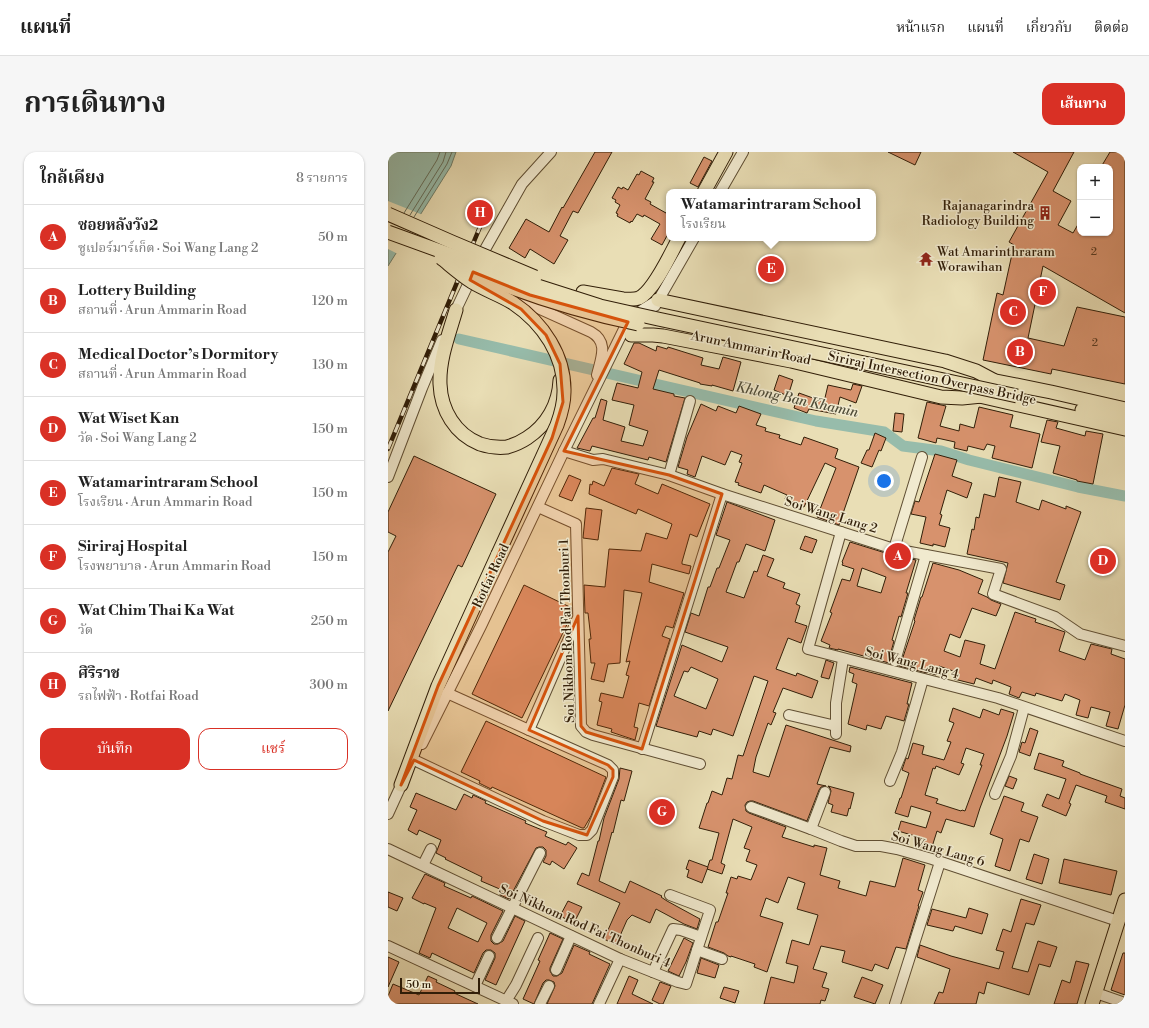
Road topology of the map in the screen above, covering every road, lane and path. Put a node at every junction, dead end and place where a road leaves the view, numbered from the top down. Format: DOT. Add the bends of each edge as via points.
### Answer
graph roads {
  1 [pos="551,152"];
  2 [pos="726,152"];
  3 [pos="743,152"];
  4 [pos="706,189"];
  5 [pos="722,189"];
  6 [pos="388,214"];
  7 [pos="388,233"];
  8 [pos="677,241"];
  9 [pos="692,241"];
  10 [pos="441,258"];
  11 [pos="485,267"];
  12 [pos="471,277"];
  13 [pos="583,292"];
  14 [pos="658,300"];
  15 [pos="456,310"];
  16 [pos="449,329"];
  17 [pos="631,335"];
  18 [pos="615,348"];
  19 [pos="557,356"];
  20 [pos="605,359"];
  21 [pos="993,380"];
  22 [pos="982,396"];
  23 [pos="690,401"];
  24 [pos="1125,409"];
  25 [pos="1125,419"];
  26 [pos="1125,429"];
  27 [pos="564,451"];
  28 [pos="922,458"];
  29 [pos="669,475"];
  30 [pos="388,477"];
  31 [pos="722,494"];
  32 [pos="538,507"];
  33 [pos="841,532"];
  34 [pos="894,548"];
  35 [pos="926,555"];
  36 [pos="578,616"];
  37 [pos="1125,646"];
  38 [pos="843,659"];
  39 [pos="895,661"];
  40 [pos="923,679"];
  41 [pos="447,693"];
  42 [pos="1024,708"];
  43 [pos="789,715"];
  44 [pos="529,730"];
  45 [pos="1125,741"];
  46 [pos="642,749"];
  47 [pos="414,760"];
  48 [pos="700,764"];
  49 [pos="890,781"];
  50 [pos="401,786"];
  51 [pos="825,792"];
  52 [pos="995,794"];
  53 [pos="751,807"];
  54 [pos="388,814"];
  55 [pos="811,829"];
  56 [pos="388,848"];
  57 [pos="431,849"];
  58 [pos="540,853"];
  59 [pos="940,862"];
  60 [pos="423,865"];
  61 [pos="670,895"];
  62 [pos="512,908"];
  63 [pos="1123,910"];
  64 [pos="571,936"];
  65 [pos="701,937"];
  66 [pos="497,938"];
  67 [pos="538,938"];
  68 [pos="388,946"];
  69 [pos="696,950"];
  70 [pos="489,956"];
  71 [pos="620,959"];
  72 [pos="722,959"];
  73 [pos="556,970"];
  74 [pos="653,972"];
  75 [pos="475,986"];
  76 [pos="549,986"];
  77 [pos="1094,999"];
  78 [pos="510,1002"];
  79 [pos="1125,1003"];
  80 [pos="540,1004"];
  81 [pos="600,1004"];
  82 [pos="895,1004"];
  1 -- 12 [label="street" via="522,184"];
  2 -- 4 [label="main road"];
  3 -- 5 [label="street"];
  6 -- 11 [label="main road, Siriraj Intersection Overpass Bridge, bridge"];
  6 -- 13 [label="main road, Arun Ammarin Road, bridge" via="522,272"];
  7 -- 10 [label="main road, Arun Ammarin Road, bridge"];
  7 -- 11 [label="main road, Siriraj Intersection Overpass Bridge, bridge"];
  8 -- 13 [label="main road" via="648,292 640,297 623,299"];
  9 -- 14 [label="street"];
  10 -- 19 [label="main road, bridge" via="465,278 505,299 528,315 546,335"];
  10 -- 22 [label="main road, Arun Ammarin Road, bridge" via="551,302 611,318"];
  11 -- 25 [label="main road, Siriraj Intersection Overpass Bridge, bridge" via="551,291 629,313"];
  12 -- 15 [label="street"];
  12 -- 20 [label="street" via="594,334 602,343"];
  13 -- 21 [label="main road, Arun Ammarin Road" via="648,309"];
  14 -- 17 [label="street" via="647,318"];
  14 -- 18 [label="street" via="629,319"];
  14 -- 21 [label="main road" via="945,361 976,371"];
  15 -- 16 [label="main road"];
  16 -- 19 [label="main road, bridge" via="441,370 443,404 451,421 461,433 490,446 508,447 519,443 546,422 558,391 560,377"];
  16 -- 30 [label="street" via="422,388"];
  17 -- 18 [label="street"];
  17 -- 22 [label="main road" via="663,336 791,361 942,397"];
  18 -- 20 [label="street"];
  19 -- 50 [label="main road, bridge" via="564,383 563,402 552,438 438,686"];
  20 -- 27 [label="street, Rotfai Road" via="589,402"];
  21 -- 24 [label="main road, Arun Ammarin Road"];
  22 -- 26 [label="main road, Arun Ammarin Road"];
  23 -- 29 [label="street"];
  27 -- 29 [label="street, Soi Wang Lang 2" via="593,460 603,459"];
  27 -- 32 [label="street, Rotfai Road"];
  28 -- 34 [label="street"];
  29 -- 31 [label="street, Soi Wang Lang 2"];
  31 -- 33 [label="street, Soi Wang Lang 2"];
  31 -- 46 [label="street"];
  32 -- 36 [label="street, Soi Nikhom Rod Fai Thonburi 1" via="576,524"];
  32 -- 41 [label="street, Rotfai Road"];
  33 -- 34 [label="street, Soi Wang Lang 2"];
  33 -- 38 [label="street, Soi Wang Lang 4" via="808,648"];
  34 -- 35 [label="street, Soi Wang Lang 2"];
  35 -- 37 [label="street, Soi Wang Lang 2" via="1001,569 994,594 1055,617 1080,634"];
  35 -- 39 [label="street"];
  36 -- 44 [label="street"];
  36 -- 46 [label="street, Soi Nikhom Rod Fai Thonburi 1" via="581,726 586,732"];
  38 -- 40 [label="street, Soi Wang Lang 4"];
  38 -- 43 [label="street" via="836,703 836,730"];
  40 -- 42 [label="street, Soi Wang Lang 4" via="998,698"];
  40 -- 49 [label="street" via="902,752"];
  41 -- 44 [label="street"];
  41 -- 47 [label="street, Rotfai Road"];
  42 -- 45 [label="street, Soi Wang Lang 4"];
  42 -- 52 [label="street" via="1011,756"];
  44 -- 47 [label="street" via="608,765 613,770 613,777 592,830 587,835 579,835 543,821"];
  46 -- 48 [label="street, Soi Nikhom Rod Fai Thonburi 1"];
  47 -- 50 [label="street, Rotfai Road"];
  50 -- 54 [label="street, Rotfai Road"];
  51 -- 55 [label="street"];
  53 -- 55 [label="street, Soi Wang Lang 6"];
  55 -- 59 [label="street, Soi Wang Lang 6" via="856,846 897,848"];
  56 -- 60 [label="street, Soi Nikhom Rod Fai Thonburi 4"];
  57 -- 60 [label="street"];
  58 -- 62 [label="street"];
  59 -- 63 [label="street, Soi Wang Lang 6"];
  59 -- 82 [label="street"];
  60 -- 62 [label="street, Soi Nikhom Rod Fai Thonburi 4"];
  61 -- 65 [label="street, Soi Nikhom Rod Fai Thonburi 4" via="710,910"];
  62 -- 64 [label="street, Soi Nikhom Rod Fai Thonburi 4"];
  62 -- 66 [label="street"];
  63 -- 77 [label="main road"];
  64 -- 71 [label="street, Soi Nikhom Rod Fai Thonburi 4"];
  64 -- 73 [label="street"];
  65 -- 69 [label="street, Soi Nikhom Rod Fai Thonburi 4"];
  65 -- 74 [label="street" via="673,929"];
  67 -- 78 [label="street"];
  68 -- 75 [label="street"];
  69 -- 72 [label="street"];
  69 -- 74 [label="street, Soi Nikhom Rod Fai Thonburi 4" via="686,984"];
  70 -- 75 [label="street"];
  71 -- 74 [label="street, Soi Nikhom Rod Fai Thonburi 4"];
  71 -- 81 [label="street"];
  75 -- 78 [label="street"];
  76 -- 80 [label="street"];
  77 -- 79 [label="street"];
}
